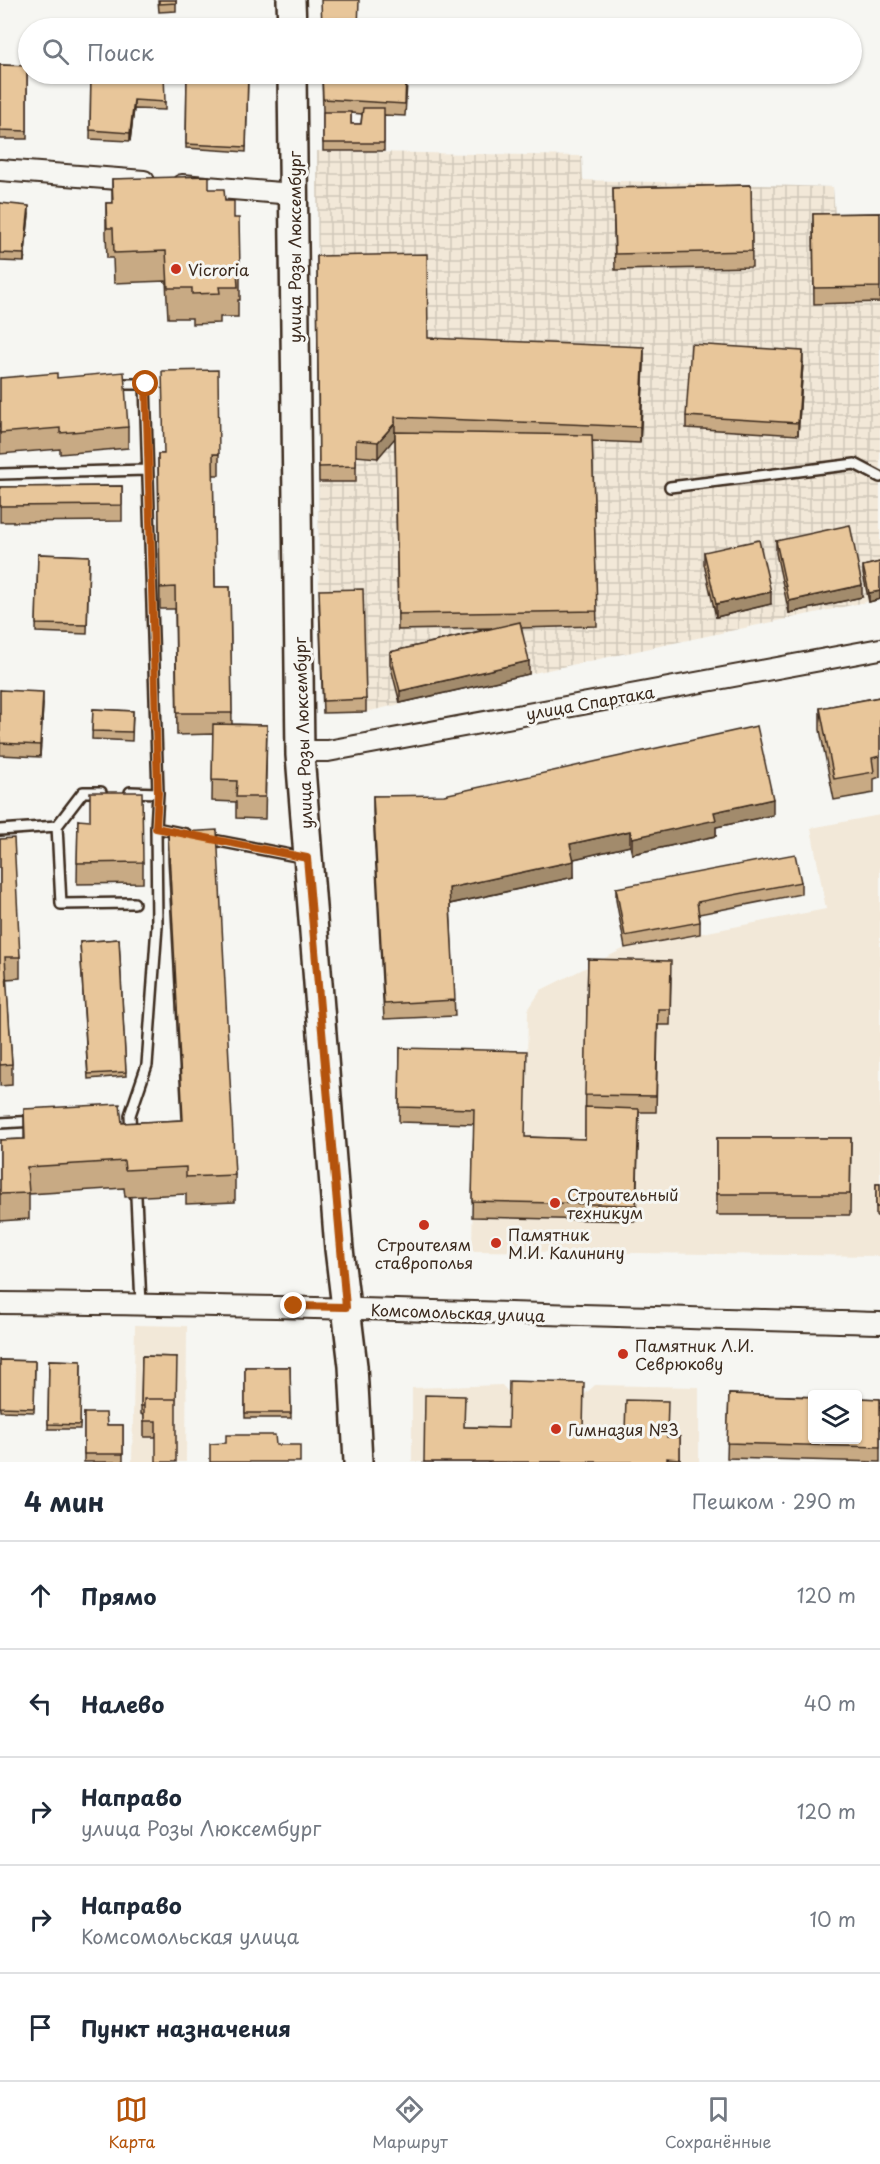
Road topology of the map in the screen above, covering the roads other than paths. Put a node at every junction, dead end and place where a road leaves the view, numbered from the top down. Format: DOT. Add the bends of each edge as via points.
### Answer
graph roads {
  1 [pos="291,0"];
  2 [pos="292,18"];
  3 [pos="292,84"];
  4 [pos="0,170"];
  5 [pos="293,194"];
  6 [pos="101,384"];
  7 [pos="146,470"];
  8 [pos="0,474"];
  9 [pos="880,477"];
  10 [pos="670,487"];
  11 [pos="880,649"];
  12 [pos="299,751"];
  13 [pos="158,793"];
  14 [pos="57,826"];
  15 [pos="156,828"];
  16 [pos="0,830"];
  17 [pos="307,858"];
  18 [pos="134,903"];
  19 [pos="130,1115"];
  20 [pos="118,1116"];
  21 [pos="47,1120"];
  22 [pos="0,1123"];
  23 [pos="132,1149"];
  24 [pos="136,1197"];
  25 [pos="0,1303"];
  26 [pos="141,1304"];
  27 [pos="346,1307"];
  28 [pos="880,1323"];
  29 [pos="358,1462"];
  1 -- 2 [label="street"];
  3 -- 5 [label="street, улица Розы Люксембург"];
  4 -- 5 [label="street"];
  5 -- 12 [label="street, улица Розы Люксембург"];
  6 -- 7 [label="lane" via="146,384"];
  7 -- 8 [label="lane"];
  7 -- 13 [label="lane"];
  9 -- 10 [label="lane" via="855,464"];
  11 -- 12 [label="street, улица Спартака" via="328,751"];
  12 -- 17 [label="street, улица Розы Люксембург"];
  13 -- 14 [label="lane" via="83,792"];
  13 -- 15 [label="lane"];
  14 -- 16 [label="lane"];
  14 -- 18 [label="lane" via="61,904"];
  15 -- 17 [label="lane"];
  15 -- 19 [label="lane" via="157,926 147,1065"];
  17 -- 27 [label="street, улица Розы Люксембург"];
  19 -- 20 [label="lane"];
  19 -- 23 [label="lane"];
  21 -- 22 [label="lane"];
  24 -- 26 [label="lane"];
  25 -- 26 [label="street, Комсомольская улица"];
  26 -- 27 [label="street, Комсомольская улица"];
  27 -- 28 [label="street, Комсомольская улица"];
  27 -- 29 [label="street, улица Розы Люксембург"];
}
